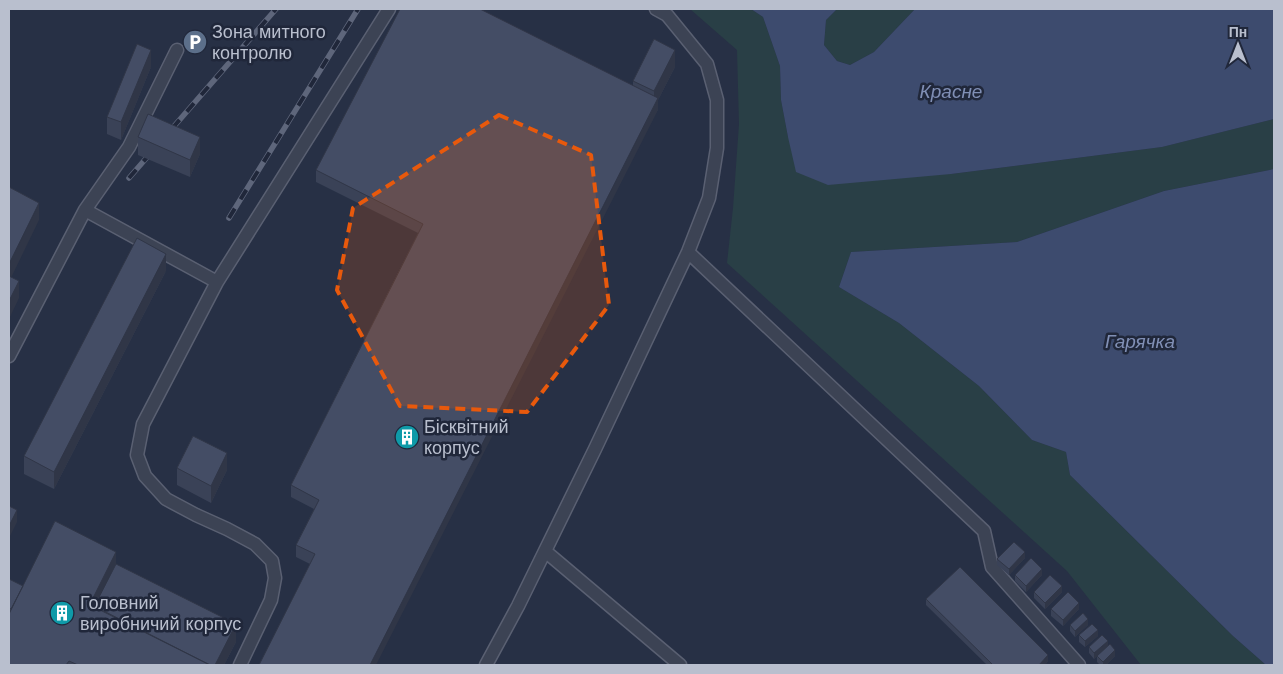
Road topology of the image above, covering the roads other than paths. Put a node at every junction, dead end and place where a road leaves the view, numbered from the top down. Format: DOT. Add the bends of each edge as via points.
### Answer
graph roads {
  1 [pos="389,9"];
  2 [pos="656,9"];
  3 [pos="177,50"];
  4 [pos="85,210"];
  5 [pos="688,252"];
  6 [pos="217,282"];
  7 [pos="9,356"];
  8 [pos="545,551"];
  9 [pos="240,665"];
  10 [pos="486,665"];
  11 [pos="680,665"];
  12 [pos="1079,665"];
  1 -- 6 [label="lane"];
  2 -- 5 [label="lane" via="667,16 706,64 717,100 717,148 709,198"];
  3 -- 4 [label="lane" via="129,147"];
  4 -- 6 [label="lane"];
  4 -- 7 [label="lane"];
  5 -- 8 [label="lane"];
  5 -- 12 [label="lane" via="984,531 992,568"];
  6 -- 9 [label="lane" via="142,424 138,455 145,476 166,499 255,544 272,561 275,578 271,600"];
  8 -- 10 [label="lane"];
  8 -- 11 [label="lane"];
}
